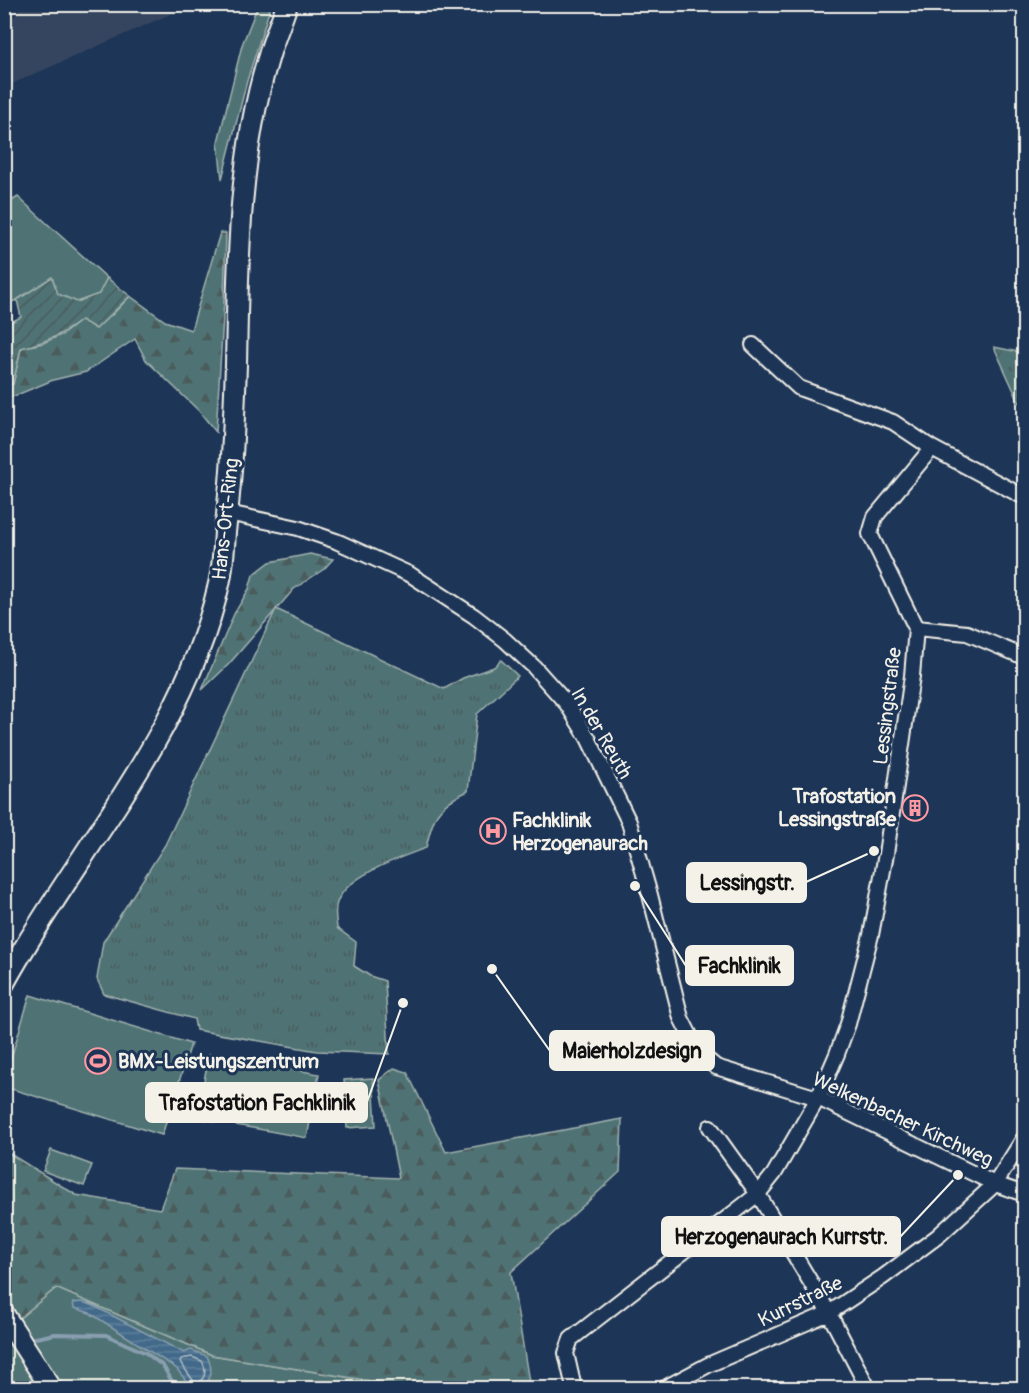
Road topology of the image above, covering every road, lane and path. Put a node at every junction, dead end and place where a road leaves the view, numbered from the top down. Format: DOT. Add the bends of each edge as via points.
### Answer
graph roads {
  1 [pos="287,4"];
  2 [pos="753,345"];
  3 [pos="932,448"];
  4 [pos="1024,497"];
  5 [pos="228,513"];
  6 [pos="916,628"];
  7 [pos="1024,657"];
  8 [pos="4,983"];
  9 [pos="699,1053"];
  10 [pos="818,1098"];
  11 [pos="710,1128"];
  12 [pos="1024,1138"];
  13 [pos="996,1184"];
  14 [pos="758,1194"];
  15 [pos="1024,1194"];
  16 [pos="829,1313"];
  17 [pos="4,1315"];
  18 [pos="49,1386"];
  19 [pos="574,1389"];
  20 [pos="665,1389"];
  21 [pos="868,1389"];
  1 -- 5 [label="main road, Hans-Ort-Ring" via="268,59 246,170"];
  2 -- 3 [label="street" via="799,388 893,422"];
  3 -- 4 [label="street"];
  3 -- 6 [label="street, Lessingstraße" via="875,517 870,534"];
  5 -- 8 [label="main road, Hans-Ort-Ring" via="220,582 204,642 179,699 112,816 27,941"];
  5 -- 9 [label="street, In der Reuth" via="298,528 411,575 505,640 567,704 629,822 681,1018"];
  6 -- 7 [label="street" via="967,633"];
  6 -- 10 [label="street, Lessingstraße" via="902,748 871,935 848,1024"];
  9 -- 10 [label="street, Welkenbacher Kirchweg" via="716,1067"];
  10 -- 13 [label="street, Welkenbacher Kirchweg"];
  10 -- 14 [label="street, Lessingstraße"];
  11 -- 14 [label="street"];
  12 -- 13 [label="street, Kurrstraße"];
  13 -- 15 [label="street, Welkenbacher Kirchweg"];
  13 -- 16 [label="street, Kurrstraße" via="938,1236"];
  14 -- 16 [label="street"];
  14 -- 19 [label="street, Lessingstraße" via="571,1339 566,1353"];
  16 -- 20 [label="street, Kurrstraße" via="708,1365"];
  16 -- 21 [label="street"];
  17 -- 18 [label="main road"];
}
